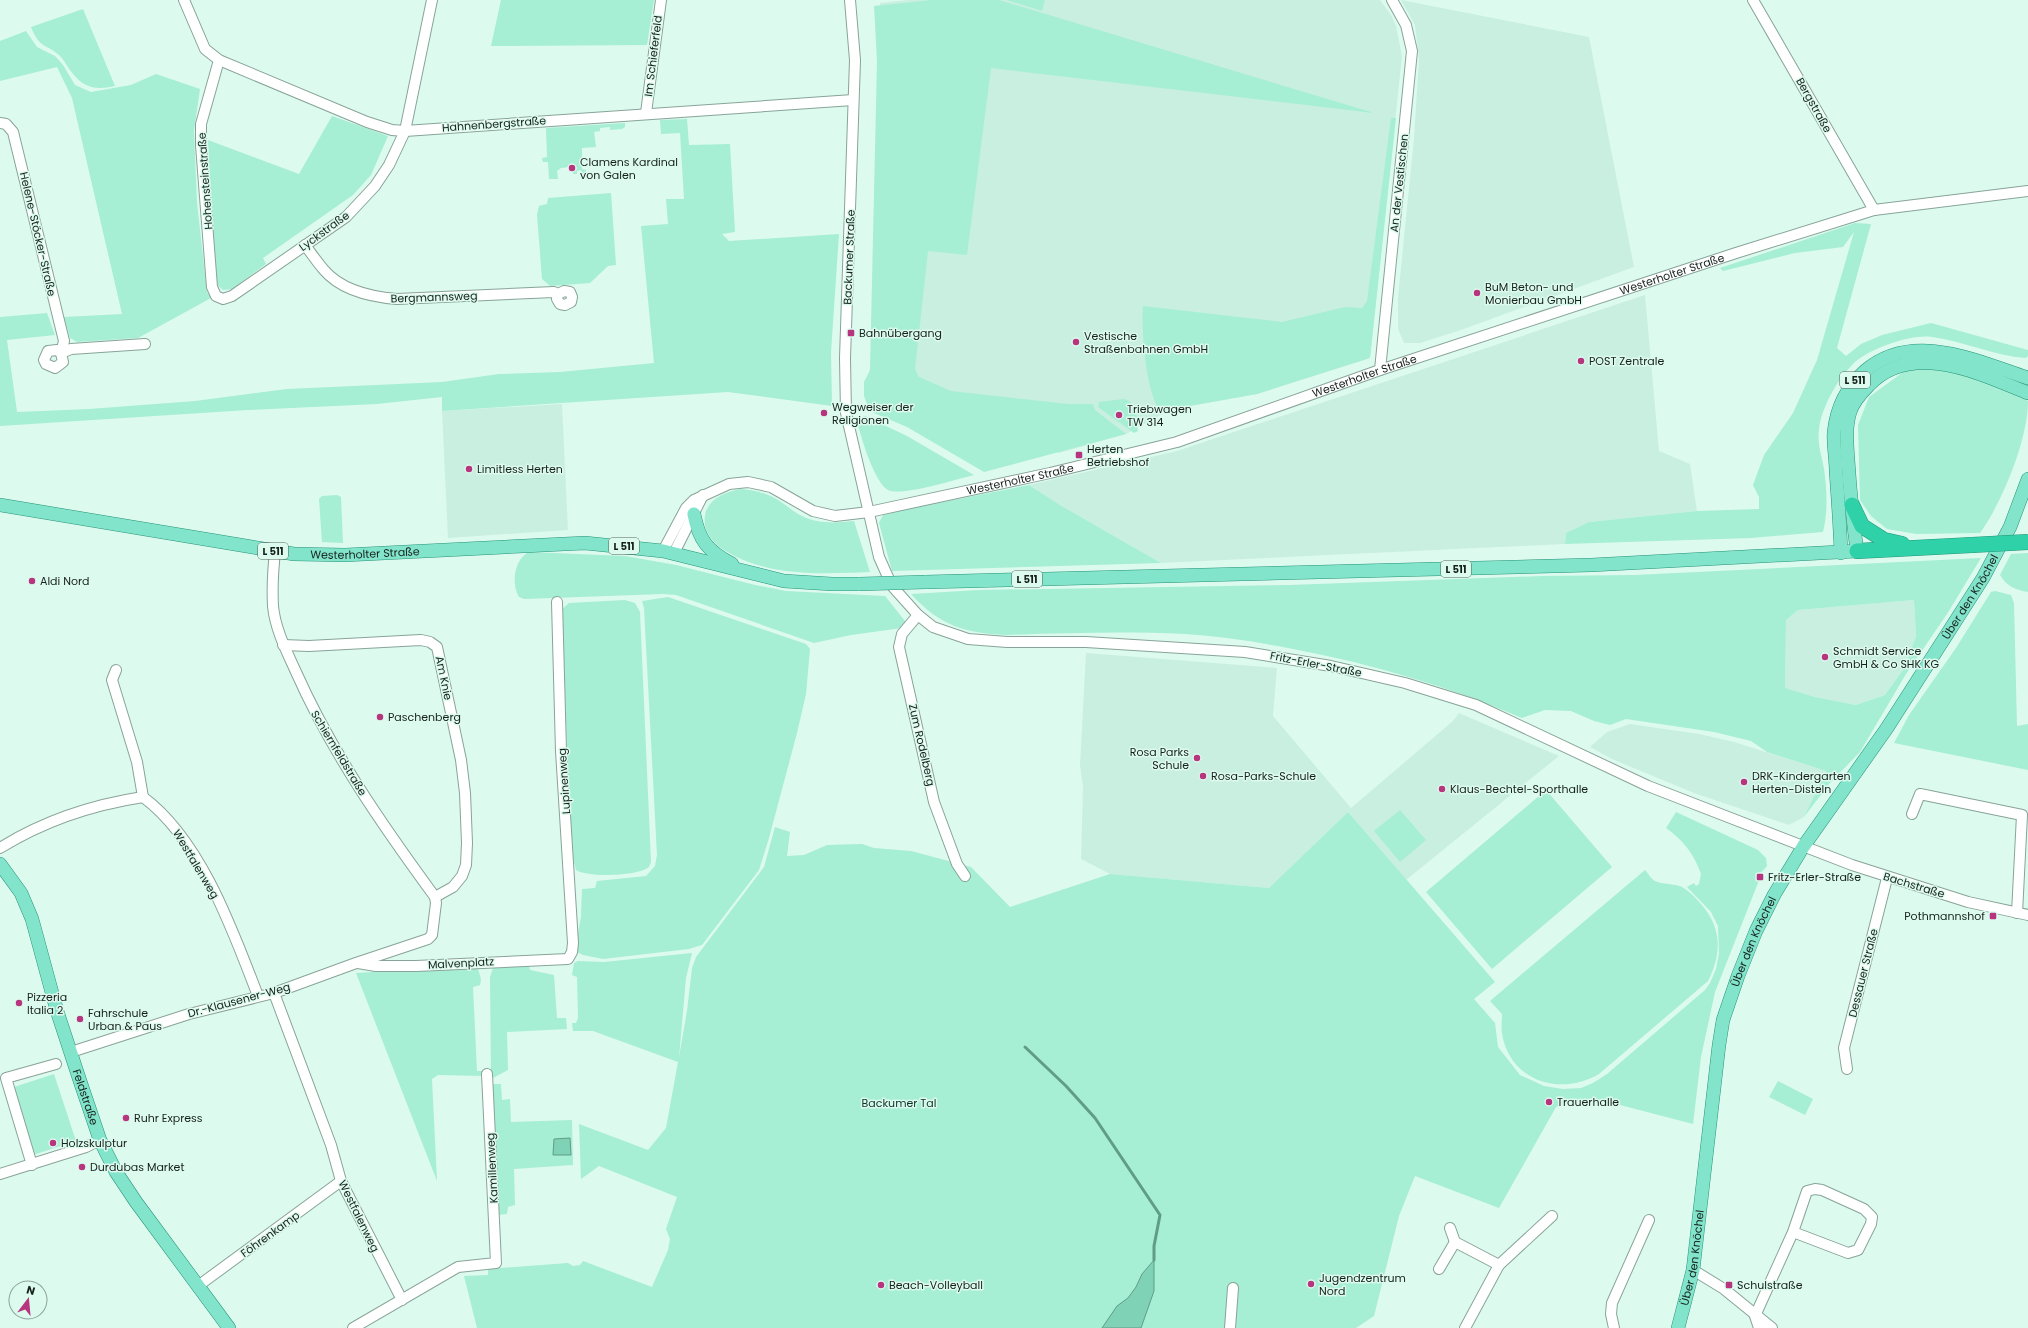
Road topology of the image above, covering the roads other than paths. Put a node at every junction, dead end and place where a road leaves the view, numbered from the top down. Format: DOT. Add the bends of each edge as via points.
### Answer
graph roads {
  1 [pos="184,0"];
  2 [pos="432,0"];
  3 [pos="660,0"];
  4 [pos="850,0"];
  5 [pos="1392,0"];
  6 [pos="1754,0"];
  7 [pos="219,60"];
  8 [pos="853,100"];
  9 [pos="646,113"];
  10 [pos="0,124"];
  11 [pos="405,131"];
  12 [pos="2028,191"];
  13 [pos="1874,210"];
  14 [pos="305,245"];
  15 [pos="558,294"];
  16 [pos="223,299"];
  17 [pos="145,344"];
  18 [pos="1380,370"];
  19 [pos="2026,376"];
  20 [pos="2028,393"];
  21 [pos="2028,479"];
  22 [pos="703,495"];
  23 [pos="0,505"];
  24 [pos="1852,505"];
  25 [pos="869,512"];
  26 [pos="694,514"];
  27 [pos="2028,542"];
  28 [pos="1927,548"];
  29 [pos="1857,551"];
  30 [pos="275,552"];
  31 [pos="668,552"];
  32 [pos="1842,552"];
  33 [pos="748,573"];
  34 [pos="557,602"];
  35 [pos="918,615"];
  36 [pos="283,645"];
  37 [pos="116,670"];
  38 [pos="143,797"];
  39 [pos="1912,814"];
  40 [pos="1803,847"];
  41 [pos="0,848"];
  42 [pos="0,864"];
  43 [pos="965,876"];
  44 [pos="1887,878"];
  45 [pos="435,897"];
  46 [pos="2017,914"];
  47 [pos="2028,915"];
  48 [pos="568,958"];
  49 [pos="356,963"];
  50 [pos="274,993"];
  51 [pos="258,996"];
  52 [pos="71,1052"];
  53 [pos="56,1064"];
  54 [pos="1847,1069"];
  55 [pos="488,1074"];
  56 [pos="100,1140"];
  57 [pos="32,1164"];
  58 [pos="0,1174"];
  59 [pos="341,1181"];
  60 [pos="1552,1216"];
  61 [pos="1649,1220"];
  62 [pos="1450,1228"];
  63 [pos="1793,1232"];
  64 [pos="1455,1242"];
  65 [pos="1499,1265"];
  66 [pos="1439,1270"];
  67 [pos="1693,1270"];
  68 [pos="198,1286"];
  69 [pos="1232,1288"];
  70 [pos="402,1300"];
  71 [pos="1755,1316"];
  72 [pos="229,1328"];
  73 [pos="352,1328"];
  74 [pos="1230,1328"];
  75 [pos="1465,1328"];
  76 [pos="1614,1328"];
  77 [pos="1678,1328"];
  78 [pos="1759,1328"];
  79 [pos="1772,1328"];
  1 -- 7 [label="street, Hahnenbergstraße" via="205,49"];
  2 -- 11 [label="street, Lyckstraße"];
  3 -- 9 [label="street, Im Schieferfeld"];
  4 -- 8 [label="street, Backumer Straße" via="855,60"];
  5 -- 18 [label="street, An der Vestischen" via="1406,25 1412,51"];
  6 -- 13 [label="street, Bergstraße"];
  7 -- 11 [label="street, Hahnenbergstraße" via="367,122 392,130"];
  7 -- 16 [label="street, Hohensteinstraße" via="206,99 201,124 201,145 212,287 216,296"];
  8 -- 9 [label="street, Hahnenbergstraße"];
  8 -- 25 [label="street, Backumer Straße" via="845,388 846,413"];
  9 -- 11 [label="street, Hahnenbergstraße"];
  10 -- 17 [label="street, Helene-Stöcker-Straße" via="6,124 13,132 21,162 64,341 61,353 71,349"];
  11 -- 14 [label="street, Lyckstraße" via="389,165 371,191 346,217"];
  12 -- 13 [label="street, Westerholter Straße"];
  13 -- 18 [label="street, Westerholter Straße"];
  14 -- 15 [label="street, Bergmannsweg" via="325,271 344,285 374,297 397,299 554,292"];
  14 -- 16 [label="street, Lyckstraße" via="232,296"];
  18 -- 25 [label="street, Westerholter Straße" via="1160,447"];
  19 -- 32 [label="main road, L 511" via="1962,356 1927,350 1901,352 1884,358 1855,380 1838,409 1834,433"];
  20 -- 24 [label="main road, L 511" via="1945,364 1926,363 1891,369 1860,394 1850,412 1847,434"];
  21 -- 40 [label="main road, Über den Knöchel" via="2010,527 1983,578 1887,728"];
  22 -- 25 [label="street, Westerholter Straße" via="729,484 748,482 771,487 823,514 834,516"];
  22 -- 26 [label="street"];
  22 -- 31 [label="street, Westerholter Straße" via="686,508"];
  23 -- 30 [label="main road, Westerholter Straße / L 511"];
  24 -- 28 [label="highway, L 511" via="1862,526 1873,534 1896,544"];
  24 -- 29 [label="main road, L 511"];
  25 -- 35 [label="street, Fritz-Erler-Straße" via="880,558 892,586"];
  26 -- 31 [label="street"];
  26 -- 33 [label="main road" via="696,529 705,544 721,558"];
  27 -- 28 [label="highway, L 511, bridge"];
  28 -- 29 [label="highway, L 511"];
  29 -- 32 [label="main road, L 511"];
  30 -- 31 [label="main road, Westerholter Straße / L 511" via="345,555 585,543"];
  30 -- 36 [label="street, Schiernfeldstraße" via="273,607"];
  31 -- 33 [label="main road, L 511"];
  32 -- 33 [label="main road, L 511, bridge" via="1591,565 860,584 784,581"];
  34 -- 48 [label="street, Lupinenweg" via="573,943"];
  35 -- 40 [label="street, Fritz-Erler-Straße" via="933,627 968,639 1007,642 1086,642 1245,652 1331,666 1405,683 1476,705 1648,786"];
  35 -- 43 [label="street, Zum Rodelberg" via="902,634 899,647 934,802 957,864"];
  36 -- 45 [label="street, Schiernfeldstraße" via="308,700 341,759 381,822"];
  36 -- 45 [label="street, Am Knie" via="421,640 437,647 461,760 467,843 466,865 462,876 453,887"];
  37 -- 38 [label="street" via="112,680 137,762"];
  38 -- 41 [label="street" via="72,813 35,828"];
  38 -- 51 [label="street, Westfalenweg" via="164,815 190,851 231,926"];
  39 -- 46 [label="street" via="1920,794 2022,815"];
  40 -- 44 [label="street, Bachstraße"];
  40 -- 67 [label="main road, Über den Knöchel" via="1756,931 1724,1020"];
  42 -- 52 [label="main road, Feldstraße" via="21,893 32,919"];
  44 -- 46 [label="street, Bachstraße"];
  44 -- 54 [label="street, Dessauer Straße" via="1844,1048"];
  45 -- 49 [label="street, Dr.-Klausener-Weg" via="433,929 428,939"];
  46 -- 47 [label="street, Bachstraße"];
  48 -- 49 [label="street, Malvenplatz" via="416,966"];
  49 -- 50 [label="street, Dr.-Klausener-Weg"];
  50 -- 51 [label="street, Dr.-Klausener-Weg"];
  50 -- 59 [label="street, Westfalenweg" via="331,1145"];
  51 -- 52 [label="street, Dr.-Klausener-Weg" via="189,1014"];
  52 -- 56 [label="main road, Feldstraße"];
  53 -- 57 [label="street, Feldstraße" via="6,1078"];
  55 -- 70 [label="street, Kamillenweg" via="496,1263 458,1267"];
  56 -- 57 [label="street"];
  56 -- 68 [label="main road, Feldstraße" via="116,1172 136,1202"];
  57 -- 58 [label="street"];
  59 -- 68 [label="street, Föhrenkamp"];
  59 -- 70 [label="street, Westfalenweg"];
  60 -- 65 [label="street"];
  61 -- 76 [label="street" via="1612,1303"];
  62 -- 64 [label="street"];
  63 -- 63 [label="street" via="1807,1191 1815,1189 1864,1209 1872,1217 1858,1250 1848,1253"];
  63 -- 71 [label="street"];
  64 -- 65 [label="street"];
  64 -- 66 [label="street"];
  65 -- 75 [label="street"];
  67 -- 71 [label="street" via="1724,1289"];
  67 -- 77 [label="main road, Über den Knöchel"];
  68 -- 72 [label="main road, Feldstraße"];
  69 -- 74 [label="street"];
  70 -- 73 [label="street"];
  71 -- 78 [label="street"];
  71 -- 79 [label="street"];
}
